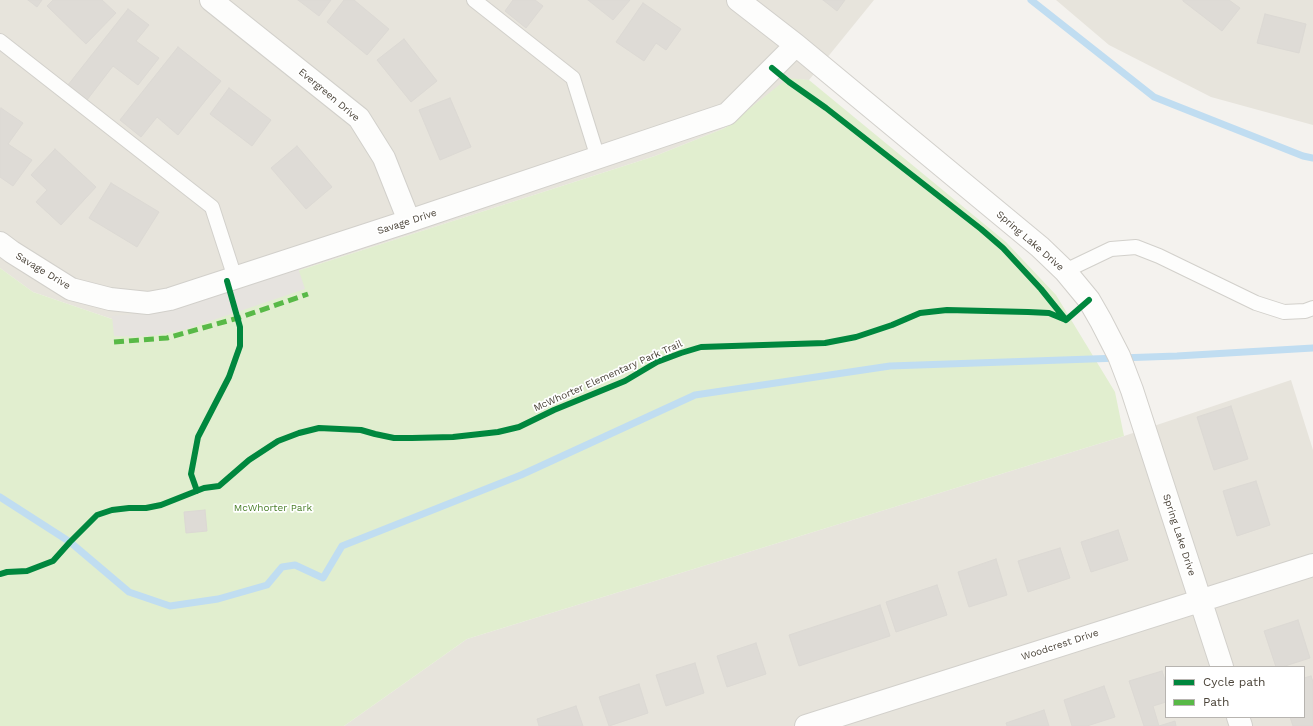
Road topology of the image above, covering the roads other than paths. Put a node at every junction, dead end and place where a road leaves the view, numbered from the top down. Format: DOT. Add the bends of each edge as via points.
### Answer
graph roads {
  1 [pos="211,0"];
  2 [pos="474,0"];
  3 [pos="738,0"];
  4 [pos="0,41"];
  5 [pos="796,45"];
  6 [pos="598,158"];
  7 [pos="409,221"];
  8 [pos="0,243"];
  9 [pos="1065,271"];
  10 [pos="235,278"];
  11 [pos="1313,308"];
  12 [pos="1313,565"];
  13 [pos="1201,600"];
  14 [pos="1222,666"];
  15 [pos="806,726"];
  1 -- 7 [label="street, Evergreen Drive" via="359,118 384,158"];
  2 -- 6 [label="lane" via="573,78"];
  3 -- 5 [label="street, Spring Lake Drive"];
  4 -- 10 [label="lane" via="212,207"];
  5 -- 6 [label="street, Savage Drive" via="727,114"];
  5 -- 9 [label="street, Spring Lake Drive" via="1040,247"];
  6 -- 7 [label="street, Savage Drive"];
  7 -- 10 [label="street, Savage Drive"];
  8 -- 10 [label="street, Savage Drive" via="71,288 110,299 148,303 170,299"];
  9 -- 11 [label="lane" via="1111,249 1136,247 1256,303 1284,312"];
  9 -- 13 [label="street, Spring Lake Drive" via="1089,300 1119,356"];
  12 -- 13 [label="street, Woodcrest Drive"];
  13 -- 14 [label="street, Spring Lake Drive"];
  13 -- 15 [label="street, Woodcrest Drive"];
}
